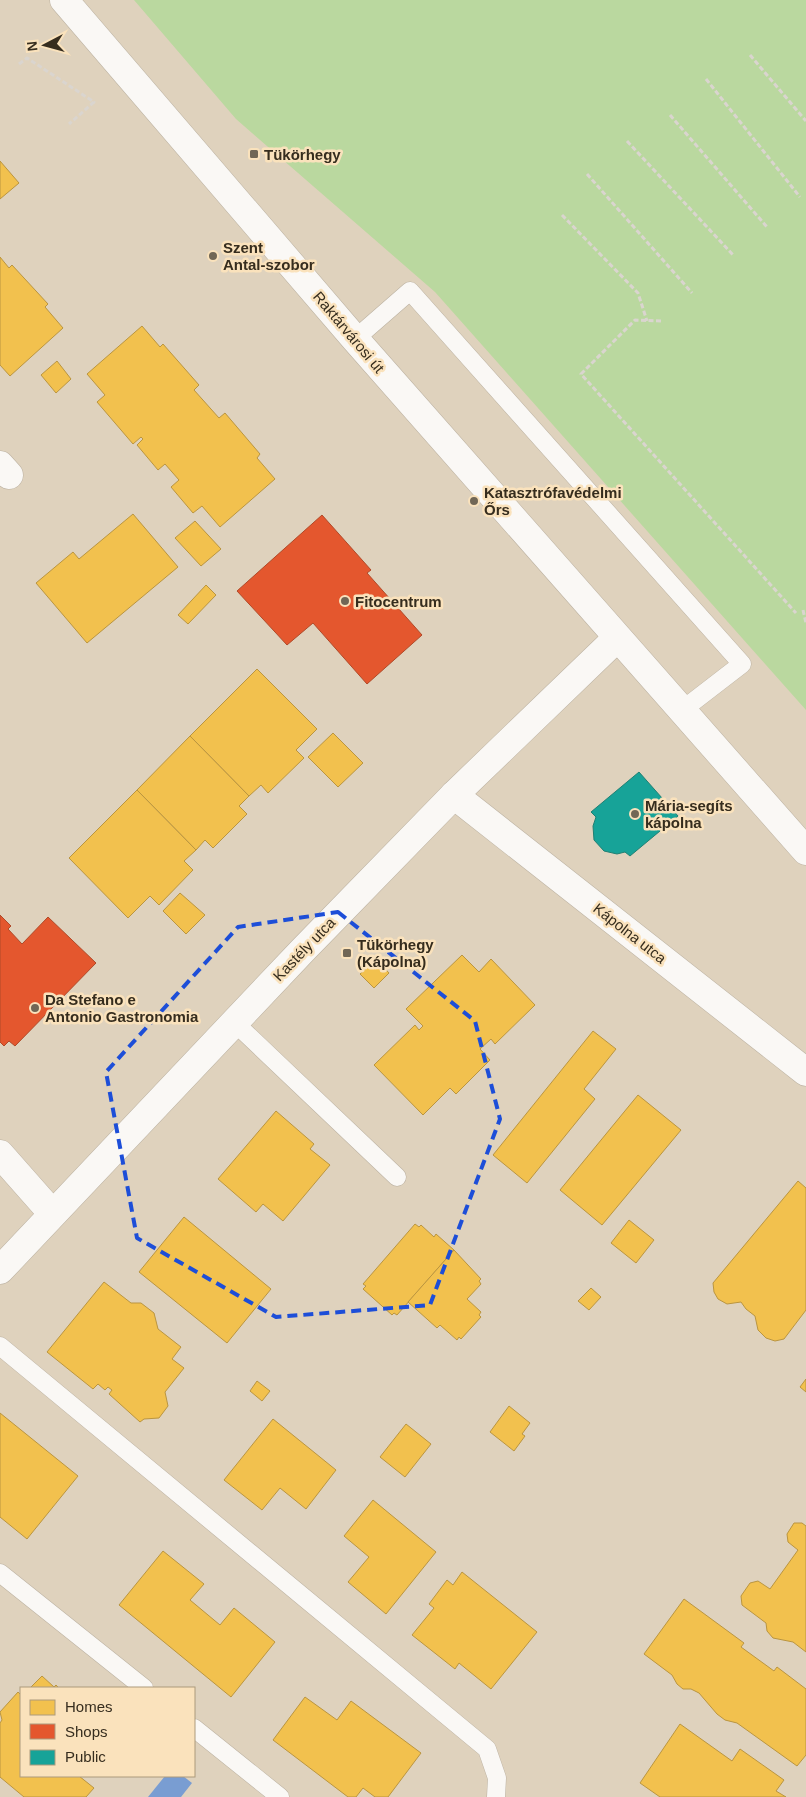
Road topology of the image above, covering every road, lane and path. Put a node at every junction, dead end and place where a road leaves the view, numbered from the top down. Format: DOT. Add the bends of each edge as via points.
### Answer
graph roads {
  1 [pos="64,0"];
  2 [pos="750,55"];
  3 [pos="19,64"];
  4 [pos="706,79"];
  5 [pos="670,115"];
  6 [pos="806,121"];
  7 [pos="70,124"];
  8 [pos="627,141"];
  9 [pos="587,174"];
  10 [pos="800,197"];
  11 [pos="562,214"];
  12 [pos="767,227"];
  13 [pos="734,256"];
  14 [pos="692,293"];
  15 [pos="647,320"];
  16 [pos="661,321"];
  17 [pos="355,339"];
  18 [pos="803,610"];
  19 [pos="796,613"];
  20 [pos="806,623"];
  21 [pos="617,638"];
  22 [pos="681,711"];
  23 [pos="454,795"];
  24 [pos="806,850"];
  25 [pos="234,1022"];
  26 [pos="806,1072"];
  27 [pos="0,1154"];
  28 [pos="397,1177"];
  29 [pos="52,1213"];
  30 [pos="0,1270"];
  31 [pos="0,1346"];
  32 [pos="0,1573"];
  33 [pos="143,1687"];
  34 [pos="195,1729"];
  35 [pos="280,1797"];
  36 [pos="496,1797"];
  1 -- 17 [label="street, Raktárvárosi út"];
  2 -- 6 [label="path"];
  3 -- 7 [label="path" via="27,58 94,102"];
  4 -- 10 [label="path"];
  5 -- 12 [label="path"];
  8 -- 13 [label="path"];
  9 -- 14 [label="path"];
  11 -- 15 [label="path" via="638,293"];
  15 -- 16 [label="path"];
  15 -- 19 [label="path" via="635,320 581,374"];
  17 -- 21 [label="street, Raktárvárosi út"];
  17 -- 22 [label="lane" via="410,290 742,664"];
  18 -- 20 [label="path"];
  21 -- 22 [label="street"];
  21 -- 23 [label="street, Kastély utca"];
  22 -- 24 [label="street"];
  23 -- 25 [label="street, Kastély utca"];
  23 -- 26 [label="street, Kápolna utca"];
  25 -- 28 [label="lane"];
  25 -- 29 [label="street, Kastély utca"];
  27 -- 29 [label="street"];
  29 -- 30 [label="street, Kastély utca"];
  31 -- 36 [label="lane" via="486,1750 497,1778"];
  32 -- 33 [label="lane"];
  34 -- 35 [label="lane"];
}
